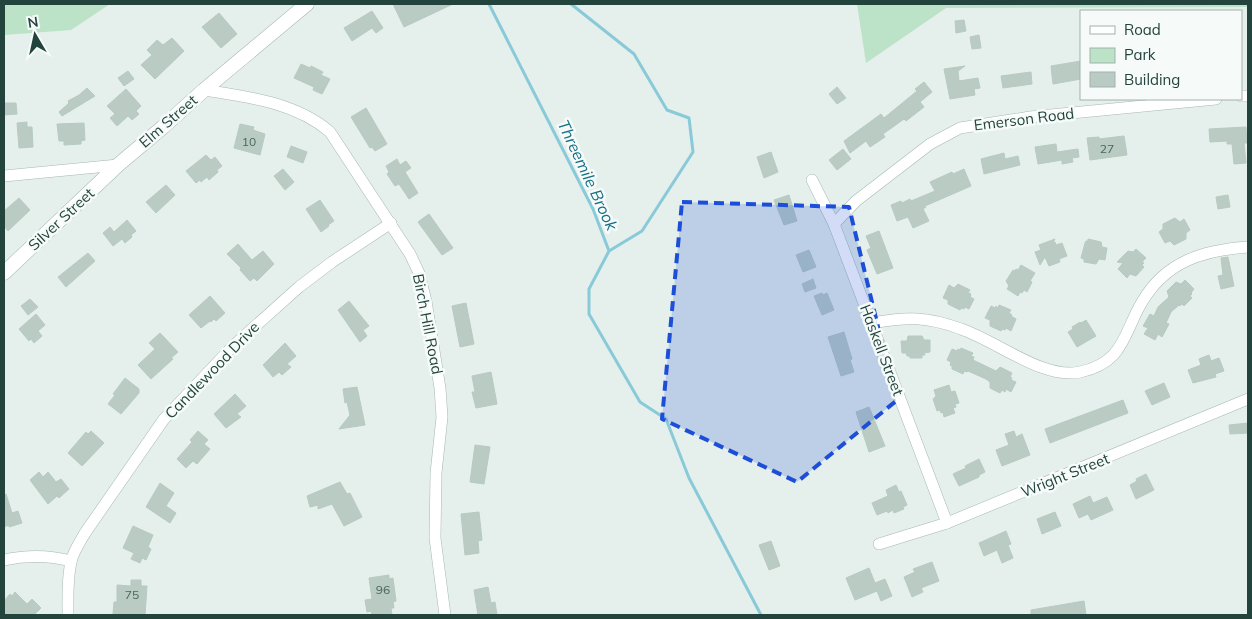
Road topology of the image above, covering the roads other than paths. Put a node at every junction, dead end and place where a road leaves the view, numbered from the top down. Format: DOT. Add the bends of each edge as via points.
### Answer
graph roads {
  1 [pos="307,4"];
  2 [pos="204,90"];
  3 [pos="1206,100"];
  4 [pos="118,165"];
  5 [pos="4,176"];
  6 [pos="812,180"];
  7 [pos="391,223"];
  8 [pos="834,224"];
  9 [pos="1248,247"];
  10 [pos="4,273"];
  11 [pos="872,323"];
  12 [pos="1248,399"];
  13 [pos="947,523"];
  14 [pos="879,544"];
  15 [pos="4,560"];
  16 [pos="71,561"];
  17 [pos="68,615"];
  18 [pos="445,615"];
  1 -- 2 [label="street, Elm Street"];
  2 -- 4 [label="street, Elm Street"];
  2 -- 7 [label="street, Birch Hill Road" via="275,104 320,124 330,132"];
  3 -- 8 [label="street, Emerson Road" via="1030,117 960,128 930,144 856,201"];
  4 -- 5 [label="street"];
  4 -- 10 [label="street, Silver Street"];
  6 -- 8 [label="street, Haskell Street"];
  7 -- 16 [label="street, Candlewood Drive" via="315,274 283,300 187,394 164,419 85,533"];
  7 -- 18 [label="street, Birch Hill Road" via="419,273 439,379 442,417 434,538"];
  8 -- 11 [label="street, Haskell Street"];
  9 -- 11 [label="street" via="1201,254 1168,272 1142,301 1114,356 1103,364 1078,373 1043,368 986,339 937,321 914,318"];
  11 -- 13 [label="street, Haskell Street"];
  12 -- 13 [label="street, Wright Street"];
  13 -- 14 [label="street, Wright Street"];
  15 -- 16 [label="street" via="44,556"];
  16 -- 17 [label="street, Candlewood Drive"];
}
